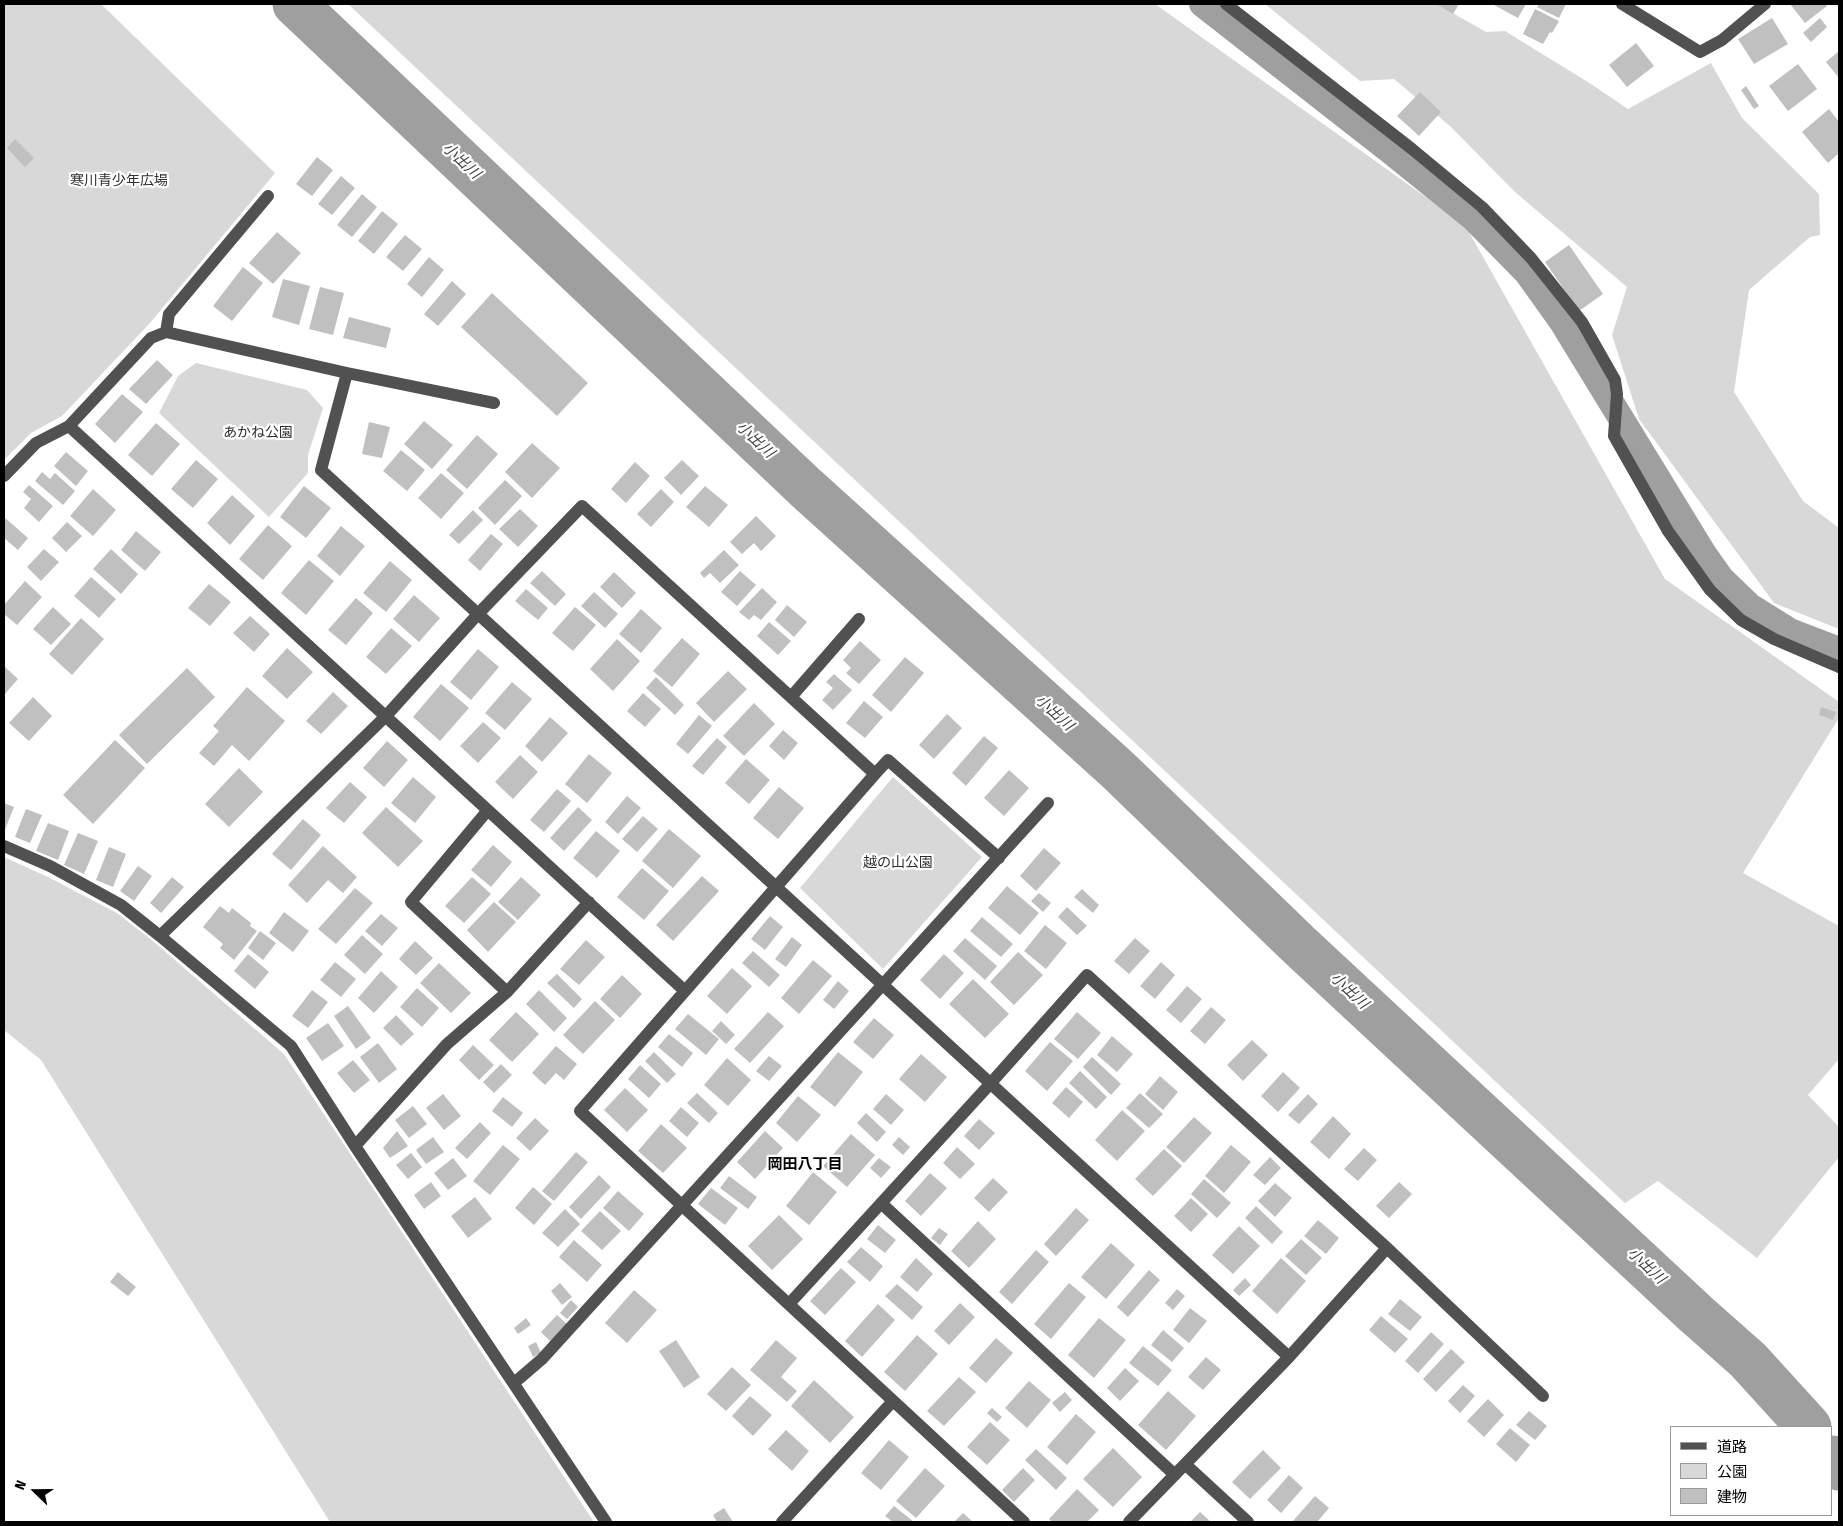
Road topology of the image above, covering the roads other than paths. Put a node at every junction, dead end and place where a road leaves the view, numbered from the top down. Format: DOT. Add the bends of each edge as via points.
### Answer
graph roads {
  1 [pos="1226,4"];
  2 [pos="1622,4"];
  3 [pos="1765,4"];
  4 [pos="268,196"];
  5 [pos="166,332"];
  6 [pos="347,373"];
  7 [pos="494,403"];
  8 [pos="69,426"];
  9 [pos="4,476"];
  10 [pos="478,614"];
  11 [pos="859,620"];
  12 [pos="1839,667"];
  13 [pos="791,697"];
  14 [pos="386,716"];
  15 [pos="874,774"];
  16 [pos="1048,803"];
  17 [pos="488,810"];
  18 [pos="4,846"];
  19 [pos="999,858"];
  20 [pos="776,887"];
  21 [pos="589,902"];
  22 [pos="160,936"];
  23 [pos="882,985"];
  24 [pos="686,991"];
  25 [pos="506,992"];
  26 [pos="990,1084"];
  27 [pos="355,1146"];
  28 [pos="881,1203"];
  29 [pos="681,1205"];
  30 [pos="1387,1248"];
  31 [pos="789,1304"];
  32 [pos="1289,1357"];
  33 [pos="514,1383"];
  34 [pos="1543,1396"];
  35 [pos="893,1401"];
  36 [pos="1185,1464"];
  37 [pos="1175,1475"];
  38 [pos="606,1522"];
  39 [pos="782,1522"];
  40 [pos="1024,1522"];
  41 [pos="1129,1522"];
  42 [pos="1248,1522"];
  1 -- 12 [label="street" via="1482,207 1531,258 1582,322 1615,380 1614,436 1668,531 1710,590 1742,620"];
  2 -- 3 [label="street" via="1700,52 1722,40"];
  4 -- 5 [label="street" via="169,314"];
  5 -- 6 [label="street"];
  5 -- 8 [label="street" via="151,338"];
  6 -- 7 [label="street"];
  6 -- 10 [label="street" via="321,470"];
  8 -- 9 [label="street" via="36,443"];
  8 -- 14 [label="street"];
  10 -- 13 [label="street" via="582,506"];
  10 -- 14 [label="street"];
  10 -- 20 [label="street"];
  11 -- 13 [label="street"];
  13 -- 15 [label="street"];
  14 -- 17 [label="street"];
  14 -- 22 [label="street"];
  15 -- 19 [label="street" via="888,760"];
  15 -- 20 [label="street"];
  16 -- 19 [label="street"];
  17 -- 21 [label="street"];
  17 -- 25 [label="street" via="411,902"];
  18 -- 22 [label="street" via="50,866 121,905"];
  19 -- 23 [label="street"];
  20 -- 23 [label="street"];
  20 -- 24 [label="street"];
  21 -- 24 [label="street"];
  21 -- 25 [label="street"];
  22 -- 27 [label="street" via="292,1046"];
  23 -- 26 [label="street"];
  23 -- 29 [label="street"];
  24 -- 29 [label="street" via="580,1111"];
  25 -- 27 [label="street" via="447,1044"];
  26 -- 28 [label="street"];
  26 -- 30 [label="street" via="1087,975"];
  26 -- 32 [label="street"];
  27 -- 33 [label="street"];
  28 -- 31 [label="street"];
  28 -- 37 [label="street"];
  29 -- 31 [label="street"];
  29 -- 33 [label="street" via="542,1359"];
  30 -- 32 [label="street"];
  30 -- 34 [label="street"];
  31 -- 35 [label="street"];
  32 -- 36 [label="street"];
  33 -- 38 [label="street"];
  35 -- 39 [label="street"];
  35 -- 40 [label="street"];
  36 -- 37 [label="street"];
  36 -- 42 [label="street"];
  37 -- 41 [label="street"];
}
